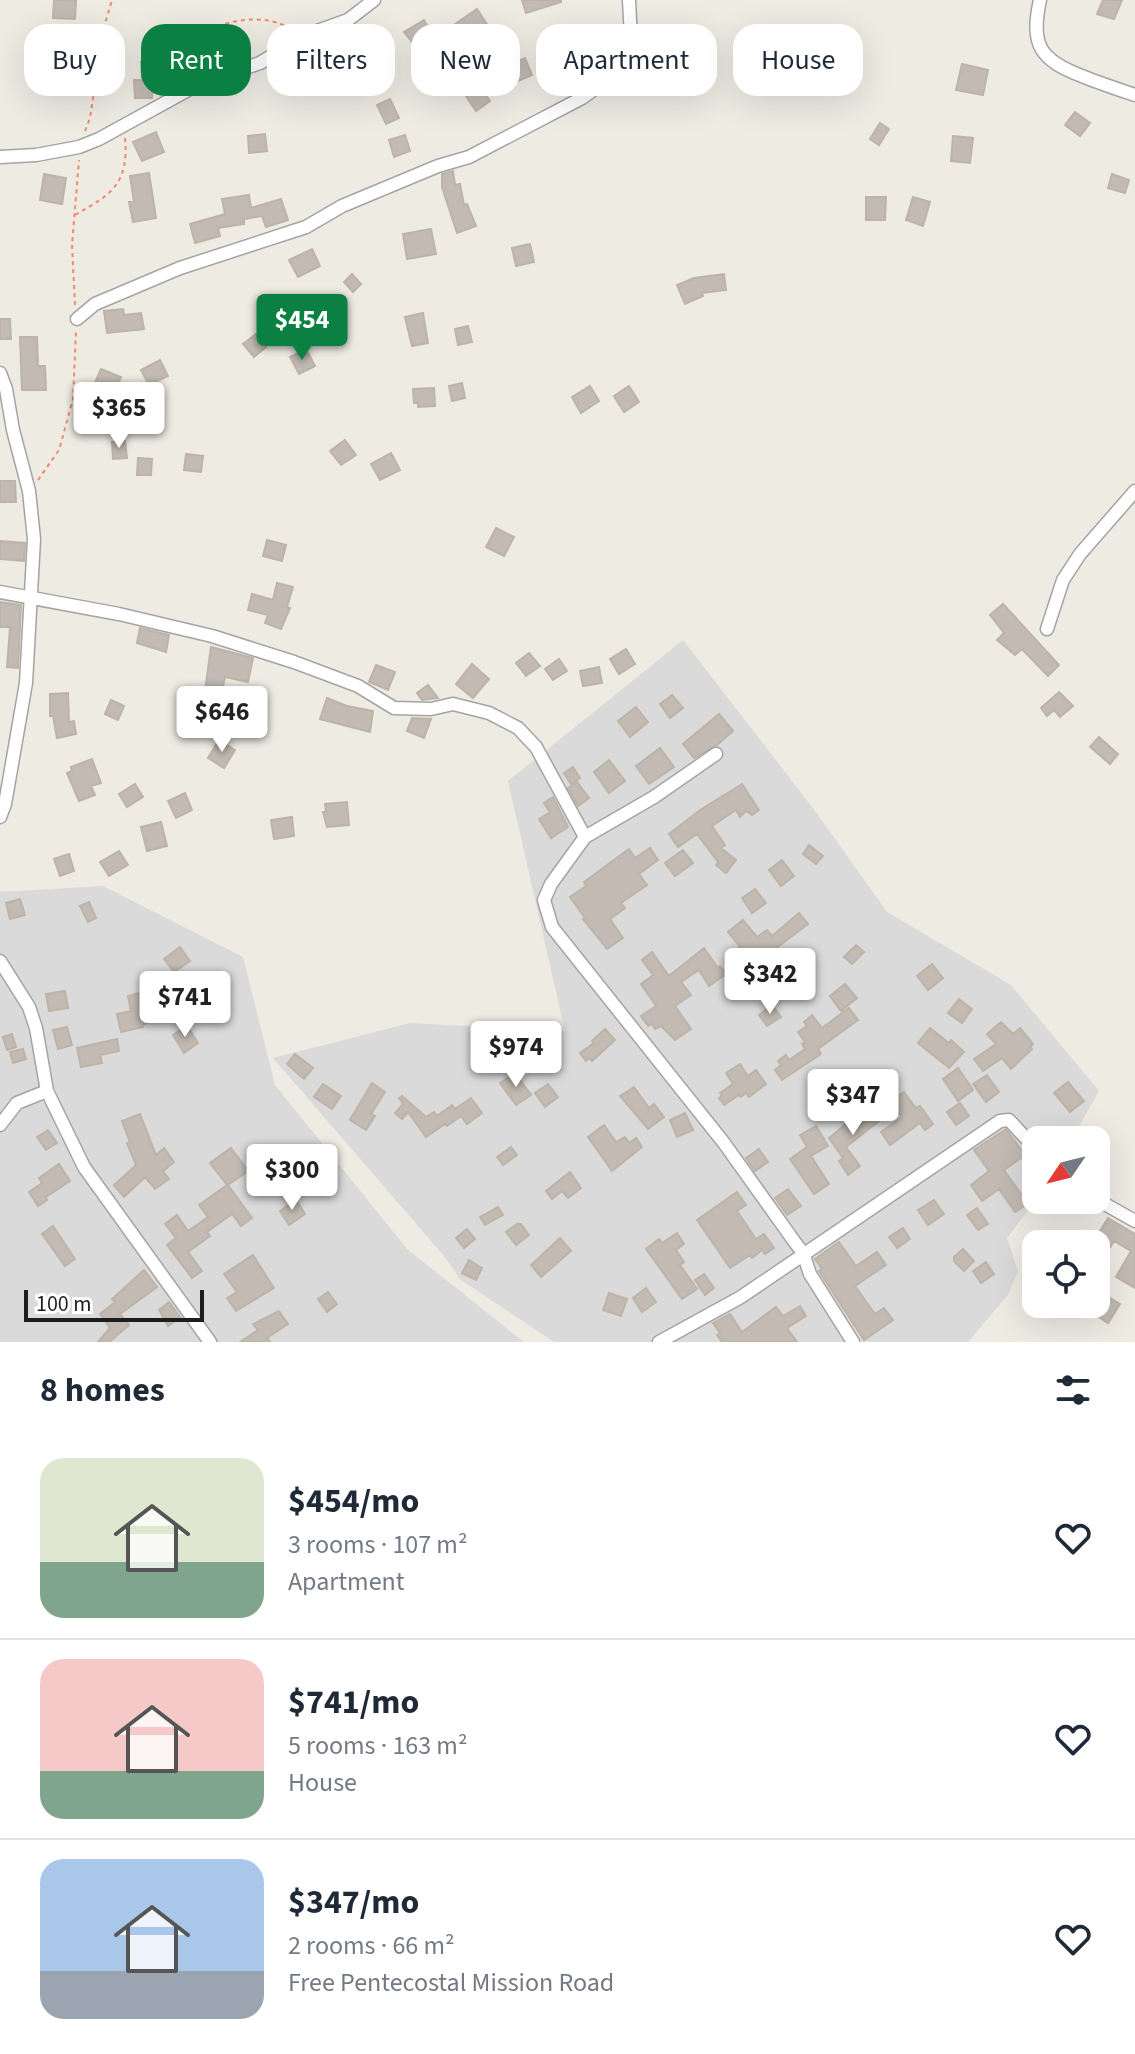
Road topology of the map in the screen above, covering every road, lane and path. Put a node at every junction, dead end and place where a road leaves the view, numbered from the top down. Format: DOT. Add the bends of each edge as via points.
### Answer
graph roads {
  1 [pos="112,0"];
  2 [pos="374,0"];
  3 [pos="629,0"];
  4 [pos="1040,0"];
  5 [pos="233,24"];
  6 [pos="285,24"];
  7 [pos="337,24"];
  8 [pos="267,59"];
  9 [pos="1135,95"];
  10 [pos="123,126"];
  11 [pos="79,147"];
  12 [pos="0,157"];
  13 [pos="74,216"];
  14 [pos="77,319"];
  15 [pos="0,373"];
  16 [pos="29,491"];
  17 [pos="1135,491"];
  18 [pos="0,592"];
  19 [pos="32,596"];
  20 [pos="1047,629"];
  21 [pos="716,754"];
  22 [pos="0,817"];
  23 [pos="585,837"];
  24 [pos="0,961"];
  25 [pos="47,1091"];
  26 [pos="0,1125"];
  27 [pos="1022,1133"];
  28 [pos="1110,1207"];
  29 [pos="1135,1221"];
  30 [pos="803,1253"];
  31 [pos="210,1342"];
  32 [pos="659,1342"];
  33 [pos="853,1342"];
  1 -- 11 [label="path" via="90,118"];
  2 -- 7 [label="street"];
  3 -- 14 [label="street" via="631,39 638,58 582,98 469,157 342,206 306,227 180,268 95,304"];
  4 -- 9 [label="street" via="1036,31 1047,58 1058,67"];
  5 -- 6 [label="path" via="264,18"];
  8 -- 10 [label="street" via="199,84"];
  10 -- 11 [label="street"];
  10 -- 13 [label="path" via="120,182 104,199"];
  11 -- 12 [label="street"];
  11 -- 13 [label="path"];
  13 -- 14 [label="path"];
  14 -- 16 [label="path" via="73,399 59,450"];
  15 -- 16 [label="street"];
  16 -- 19 [label="street"];
  17 -- 20 [label="street" via="1063,580"];
  18 -- 19 [label="street"];
  19 -- 22 [label="street" via="26,683"];
  19 -- 23 [label="street" via="212,636 358,686 394,708 453,704 489,713 518,728 536,747"];
  21 -- 23 [label="street"];
  23 -- 30 [label="street" via="544,900 552,927 724,1143"];
  24 -- 25 [label="street" via="29,1007"];
  25 -- 26 [label="street" via="17,1103"];
  25 -- 31 [label="street" via="99,1190"];
  27 -- 30 [label="street" via="1009,1120 1000,1121"];
  28 -- 29 [label="street"];
  30 -- 32 [label="street" via="741,1297"];
  30 -- 33 [label="street" via="810,1274"];
}
